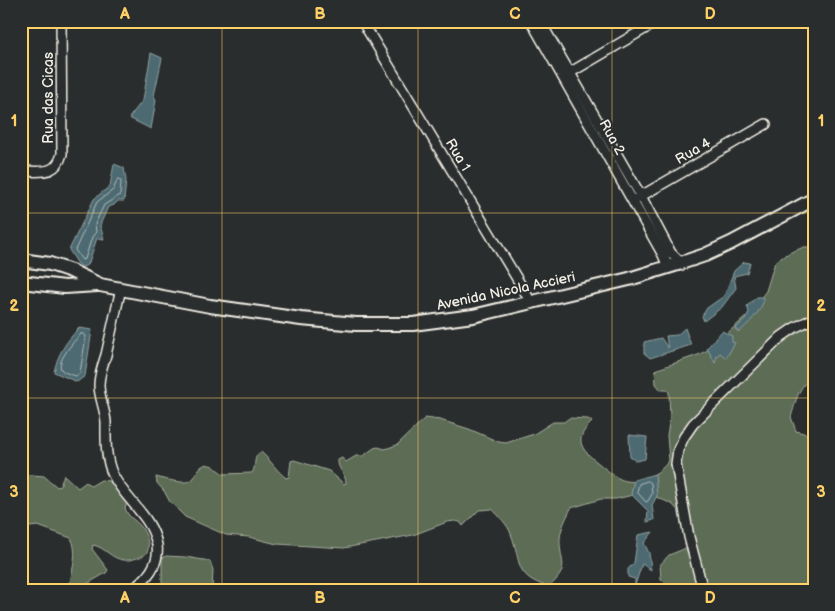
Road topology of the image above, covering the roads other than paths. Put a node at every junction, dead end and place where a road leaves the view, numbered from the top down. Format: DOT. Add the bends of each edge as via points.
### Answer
graph roads {
  1 [pos="62,21"];
  2 [pos="362,21"];
  3 [pos="531,21"];
  4 [pos="540,21"];
  5 [pos="658,21"];
  6 [pos="567,75"];
  7 [pos="766,124"];
  8 [pos="21,171"];
  9 [pos="641,196"];
  10 [pos="814,199"];
  11 [pos="632,201"];
  12 [pos="21,260"];
  13 [pos="38,261"];
  14 [pos="680,263"];
  15 [pos="668,267"];
  16 [pos="24,282"];
  17 [pos="100,284"];
  18 [pos="121,288"];
  19 [pos="530,302"];
  20 [pos="814,318"];
  21 [pos="132,590"];
  22 [pos="703,590"];
  1 -- 8 [label="street, Rua das Cicas" via="62,154 50,170"];
  2 -- 19 [label="street, Rua 1"];
  3 -- 6 [label="street, Rua 2"];
  4 -- 6 [label="street, Rua 2"];
  5 -- 6 [label="street"];
  6 -- 9 [label="street, Rua 2"];
  6 -- 11 [label="street, Rua 2"];
  7 -- 9 [label="street, Rua 4"];
  9 -- 11 [label="street, Rua 4"];
  9 -- 14 [label="street, Rua 2" via="671,253"];
  10 -- 14 [label="street, Avenida Nicola Accieri" via="731,243"];
  11 -- 15 [label="street, Rua 2"];
  12 -- 13 [label="street, Avenida Nicola Accieri"];
  13 -- 16 [label="street" via="33,278"];
  13 -- 17 [label="street, Avenida Nicola Accieri"];
  14 -- 15 [label="street, Avenida Nicola Accieri"];
  15 -- 19 [label="street, Avenida Nicola Accieri"];
  16 -- 17 [label="street, Avenida Nicola Accieri" via="65,288"];
  17 -- 18 [label="street, Avenida Nicola Accieri"];
  18 -- 19 [label="street, Avenida Nicola Accieri" via="210,306 356,324 413,324 473,316"];
  18 -- 21 [label="street" via="99,384 105,415 106,451 119,487 147,521 157,548 154,566"];
  20 -- 22 [label="street" via="781,337 693,424 678,450 676,464"];
}
